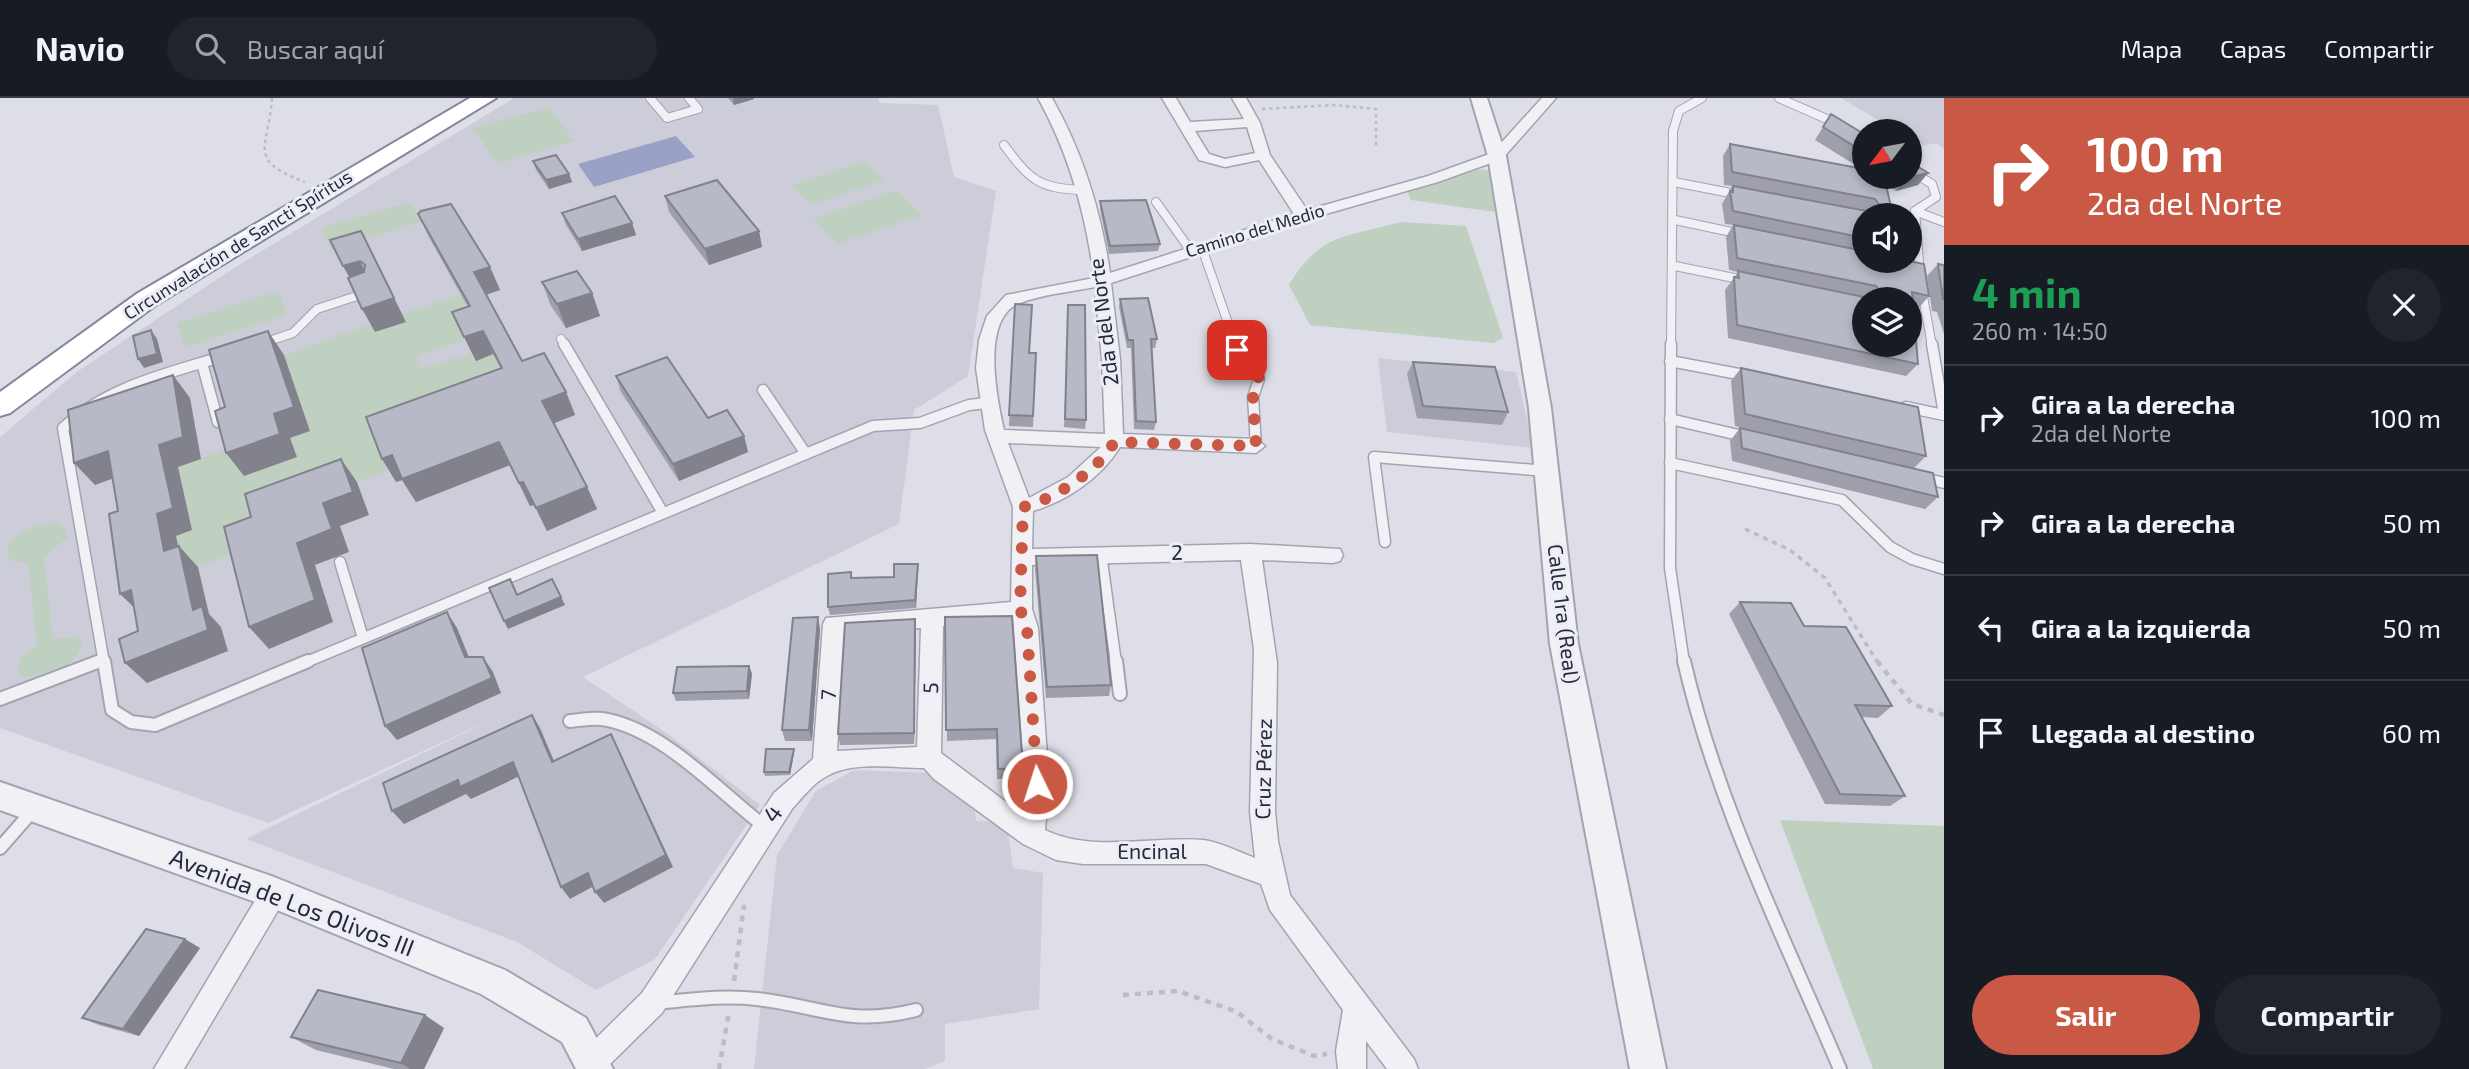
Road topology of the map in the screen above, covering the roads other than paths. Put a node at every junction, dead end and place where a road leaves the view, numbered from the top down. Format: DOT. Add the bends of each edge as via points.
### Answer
graph roads {
  1 [pos="457,98"];
  2 [pos="485,98"];
  3 [pos="650,98"];
  4 [pos="689,98"];
  5 [pos="1045,98"];
  6 [pos="1169,98"];
  7 [pos="1479,98"];
  8 [pos="1549,98"];
  9 [pos="1702,98"];
  10 [pos="1779,98"];
  11 [pos="1246,110"];
  12 [pos="1184,127"];
  13 [pos="1844,128"];
  14 [pos="1003,145"];
  15 [pos="1263,155"];
  16 [pos="1497,156"];
  17 [pos="1922,178"];
  18 [pos="1674,182"];
  19 [pos="1084,190"];
  20 [pos="1755,197"];
  21 [pos="1156,202"];
  22 [pos="1922,206"];
  23 [pos="1922,214"];
  24 [pos="1303,216"];
  25 [pos="1675,220"];
  26 [pos="1944,222"];
  27 [pos="1756,237"];
  28 [pos="1196,250"];
  29 [pos="1675,266"];
  30 [pos="1920,273"];
  31 [pos="1102,281"];
  32 [pos="1756,282"];
  33 [pos="372,291"];
  34 [pos="561,339"];
  35 [pos="254,346"];
  36 [pos="241,350"];
  37 [pos="1670,360"];
  38 [pos="202,363"];
  39 [pos="1766,380"];
  40 [pos="0,382"];
  41 [pos="762,390"];
  42 [pos="987,403"];
  43 [pos="1889,404"];
  44 [pos="0,407"];
  45 [pos="1944,415"];
  46 [pos="1670,419"];
  47 [pos="218,422"];
  48 [pos="997,436"];
  49 [pos="1765,441"];
  50 [pos="1114,442"];
  51 [pos="1256,446"];
  52 [pos="806,454"];
  53 [pos="1670,463"];
  54 [pos="1547,471"];
  55 [pos="1915,476"];
  56 [pos="1944,483"];
  57 [pos="1023,507"];
  58 [pos="663,513"];
  59 [pos="1385,542"];
  60 [pos="1250,552"];
  61 [pos="1101,554"];
  62 [pos="1333,555"];
  63 [pos="1022,558"];
  64 [pos="340,562"];
  65 [pos="1944,569"];
  66 [pos="1020,609"];
  67 [pos="932,619"];
  68 [pos="363,638"];
  69 [pos="103,660"];
  70 [pos="1120,694"];
  71 [pos="0,699"];
  72 [pos="570,721"];
  73 [pos="929,757"];
  74 [pos="824,765"];
  75 [pos="0,796"];
  76 [pos="35,808"];
  77 [pos="764,826"];
  78 [pos="1032,836"];
  79 [pos="0,848"];
  80 [pos="1270,875"];
  81 [pos="274,893"];
  82 [pos="652,1003"];
  83 [pos="1357,1008"];
  84 [pos="916,1010"];
  85 [pos="1351,1060"];
  86 [pos="594,1065"];
  87 [pos="169,1069"];
  88 [pos="1404,1069"];
  89 [pos="1648,1069"];
  90 [pos="1840,1069"];
  1 -- 40 [label="highway, Circunvalación de Sancti Spíritus" via="143,282"];
  2 -- 44 [label="highway, Circunvalación de Sancti Spíritus" via="147,299"];
  3 -- 4 [label="lane" via="667,118 698,110"];
  5 -- 19 [label="street, 2da del Norte" via="1062,123"];
  6 -- 12 [label="street"];
  7 -- 16 [label="street"];
  8 -- 16 [label="street"];
  9 -- 18 [label="lane" via="1679,111 1673,131"];
  10 -- 13 [label="lane"];
  11 -- 12 [label="street"];
  11 -- 15 [label="street"];
  12 -- 15 [label="street" via="1212,162"];
  14 -- 19 [label="lane" via="1040,186"];
  15 -- 24 [label="street"];
  16 -- 24 [label="street, Camino del Medio"];
  16 -- 54 [label="street, Calle 1ra (Real)"];
  17 -- 22 [label="lane" via="1932,184 1936,197"];
  18 -- 20 [label="lane"];
  18 -- 25 [label="lane"];
  19 -- 31 [label="street, 2da del Norte"];
  21 -- 28 [label="lane"];
  23 -- 26 [label="lane"];
  24 -- 28 [label="street, Camino del Medio"];
  25 -- 27 [label="lane"];
  25 -- 29 [label="lane"];
  28 -- 31 [label="street, Camino del Medio"];
  28 -- 51 [label="lane" via="1237,350 1254,363 1259,379 1253,397"];
  29 -- 32 [label="lane"];
  29 -- 37 [label="lane"];
  30 -- 45 [label="lane" via="1922,317"];
  31 -- 42 [label="street, Camino del Medio" via="1012,299 999,307 986,342"];
  31 -- 50 [label="street, 2da del Norte"];
  33 -- 35 [label="lane" via="317,309 293,333"];
  34 -- 58 [label="lane"];
  36 -- 38 [label="lane"];
  37 -- 39 [label="lane"];
  37 -- 46 [label="lane"];
  38 -- 47 [label="lane"];
  38 -- 69 [label="lane" via="105,395 63,428"];
  41 -- 52 [label="lane"];
  42 -- 48 [label="street"];
  42 -- 52 [label="lane" via="920,423 873,426"];
  43 -- 45 [label="lane"];
  46 -- 49 [label="lane"];
  46 -- 53 [label="lane"];
  48 -- 50 [label="street"];
  48 -- 57 [label="street"];
  50 -- 51 [label="street"];
  50 -- 57 [label="street" via="1107,456 1090,471"];
  52 -- 58 [label="lane"];
  53 -- 65 [label="lane" via="1842,499 1885,543"];
  53 -- 90 [label="lane" via="1667,544 1683,660 1730,810"];
  54 -- 59 [label="lane" via="1374,457"];
  54 -- 89 [label="street, Calle 1ra (Real)" via="1564,644"];
  55 -- 56 [label="lane"];
  57 -- 63 [label="street"];
  58 -- 68 [label="lane"];
  60 -- 61 [label="street, 2"];
  60 -- 62 [label="street, 2"];
  60 -- 80 [label="street, Cruz Pérez" via="1266,661 1261,817"];
  61 -- 63 [label="street, 2"];
  61 -- 70 [label="lane"];
  63 -- 66 [label="street"];
  64 -- 68 [label="lane"];
  66 -- 67 [label="street"];
  66 -- 78 [label="street" via="1027,628 1037,784"];
  67 -- 73 [label="street, 5"];
  67 -- 74 [label="street, 7" via="834,624"];
  68 -- 69 [label="lane" via="155,725 131,722 111,710"];
  69 -- 71 [label="lane"];
  72 -- 77 [label="lane" via="623,723 654,740"];
  73 -- 74 [label="street"];
  73 -- 78 [label="street"];
  74 -- 77 [label="street, 4" via="783,801"];
  75 -- 76 [label="street, Avenida de Los Olivos III"];
  76 -- 79 [label="lane"];
  76 -- 81 [label="street, Avenida de Los Olivos III"];
  77 -- 82 [label="street, 4" via="741,869"];
  78 -- 80 [label="street, Encinal" via="1056,848 1083,852 1206,852"];
  80 -- 83 [label="street, Cruz Pérez" via="1279,901"];
  81 -- 86 [label="street, Avenida de Los Olivos III" via="493,982 575,1030"];
  81 -- 87 [label="street"];
  82 -- 84 [label="lane" via="732,996 841,1017 884,1018"];
  82 -- 86 [label="street, 4"];
  83 -- 85 [label="street"];
  83 -- 88 [label="street, Cruz Pérez"];
}
